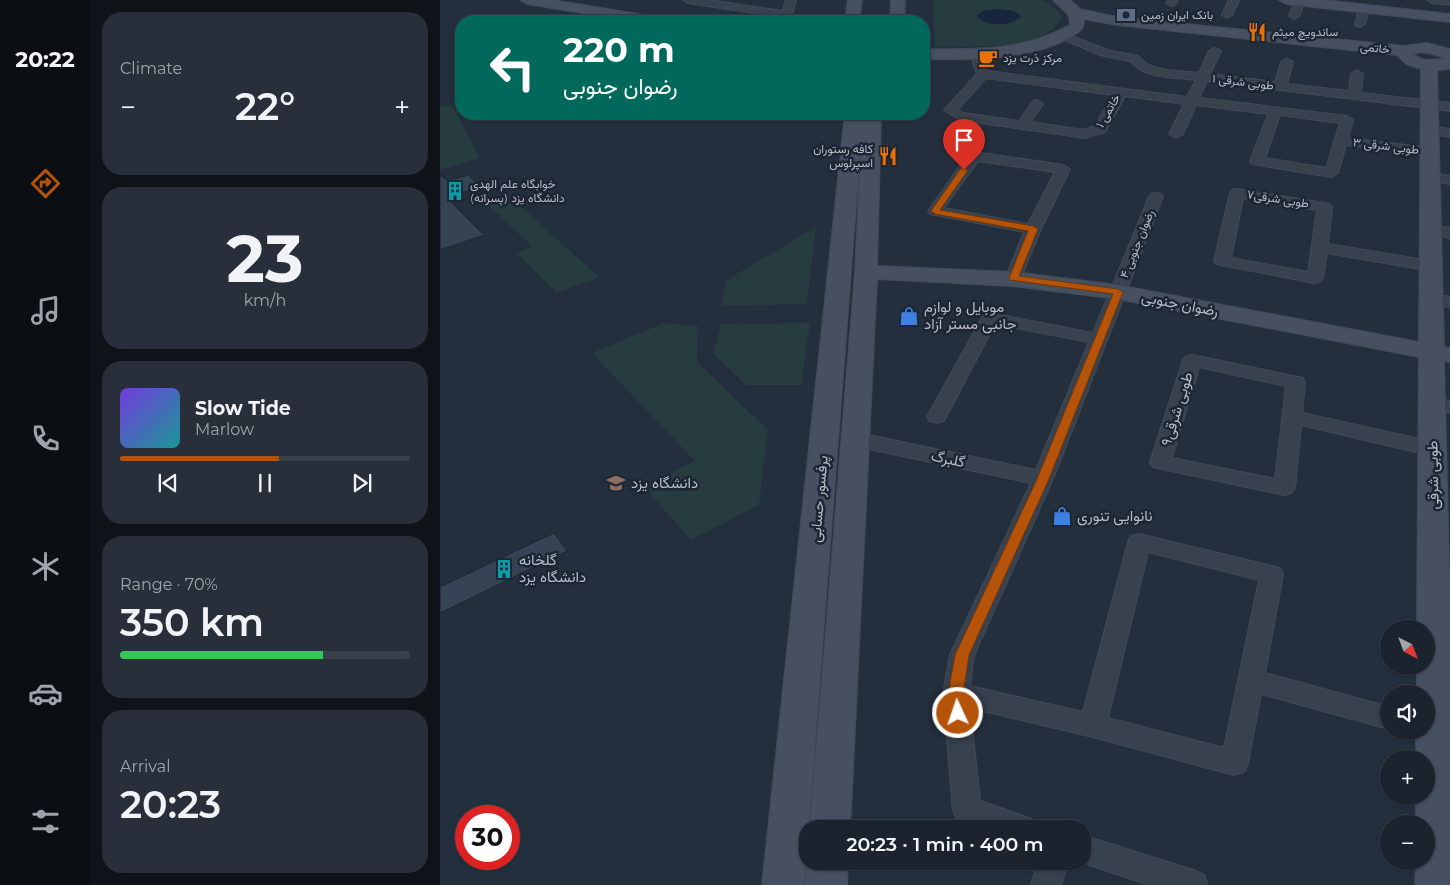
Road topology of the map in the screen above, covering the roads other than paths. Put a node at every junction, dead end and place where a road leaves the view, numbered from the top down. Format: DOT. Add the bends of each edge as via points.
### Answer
graph roads {
  1 [pos="688,0"];
  2 [pos="767,0"];
  3 [pos="791,0"];
  4 [pos="855,0"];
  5 [pos="898,0"];
  6 [pos="1086,0"];
  7 [pos="1234,0"];
  8 [pos="1430,0"];
  9 [pos="520,1"];
  10 [pos="1293,1"];
  11 [pos="1450,2"];
  12 [pos="1364,8"];
  13 [pos="752,10"];
  14 [pos="1071,11"];
  15 [pos="597,15"];
  16 [pos="615,15"];
  17 [pos="853,15"];
  18 [pos="897,15"];
  19 [pos="1227,15"];
  20 [pos="1294,16"];
  21 [pos="1428,16"];
  22 [pos="1450,18"];
  23 [pos="1360,24"];
  24 [pos="1064,36"];
  25 [pos="1215,51"];
  26 [pos="930,54"];
  27 [pos="976,54"];
  28 [pos="1428,57"];
  29 [pos="1287,62"];
  30 [pos="1058,71"];
  31 [pos="983,74"];
  32 [pos="1357,74"];
  33 [pos="1202,76"];
  34 [pos="1049,83"];
  35 [pos="1280,86"];
  36 [pos="1121,92"];
  37 [pos="1355,95"];
  38 [pos="1191,100"];
  39 [pos="1037,104"];
  40 [pos="1275,112"];
  41 [pos="853,120"];
  42 [pos="872,120"];
  43 [pos="1022,125"];
  44 [pos="1176,134"];
  45 [pos="1439,140"];
  46 [pos="1342,141"];
  47 [pos="1156,197"];
  48 [pos="1033,229"];
  49 [pos="1440,231"];
  50 [pos="1320,247"];
  51 [pos="1431,266"];
  52 [pos="866,272"];
  53 [pos="1014,278"];
  54 [pos="1118,292"];
  55 [pos="1441,301"];
  56 [pos="1099,339"];
  57 [pos="1441,353"];
  58 [pos="1441,405"];
  59 [pos="937,417"];
  60 [pos="1292,417"];
  61 [pos="854,439"];
  62 [pos="1433,450"];
  63 [pos="1043,479"];
  64 [pos="1442,509"];
  65 [pos="1442,647"];
  66 [pos="1250,680"];
  67 [pos="956,694"];
  68 [pos="1435,700"];
  69 [pos="1380,716"];
  70 [pos="1092,726"];
  71 [pos="1432,740"];
  72 [pos="831,820"];
  73 [pos="996,820"];
  74 [pos="1443,827"];
  75 [pos="1091,852"];
  76 [pos="827,870"];
  77 [pos="1050,870"];
  78 [pos="783,885"];
  79 [pos="826,885"];
  80 [pos="1046,885"];
  81 [pos="1193,885"];
  82 [pos="1436,885"];
  1 -- 13 [label="street"];
  2 -- 13 [label="street"];
  3 -- 13 [label="street" via="787,15"];
  4 -- 17 [label="main road"];
  5 -- 18 [label="main road"];
  6 -- 14 [label="main road"];
  7 -- 19 [label="street"];
  8 -- 11 [label="street"];
  8 -- 21 [label="main road, طوبی شرقی"];
  9 -- 15 [label="main road"];
  9 -- 16 [label="main road"];
  10 -- 12 [label="main road"];
  10 -- 20 [label="street"];
  12 -- 21 [label="main road"];
  12 -- 23 [label="street"];
  14 -- 24 [label="main road"];
  14 -- 28 [label="main road, خاتمی" via="1116,25"];
  21 -- 22 [label="main road"];
  21 -- 28 [label="main road, طوبی شرقی"];
  24 -- 27 [label="main road" via="1012,52"];
  24 -- 33 [label="street, طوبی شرقی ۱" via="1104,53 1134,58 1140,66 1154,71"];
  25 -- 33 [label="street"];
  26 -- 27 [label="main road"];
  27 -- 31 [label="street"];
  28 -- 45 [label="main road, طوبی شرقی"];
  29 -- 35 [label="street"];
  30 -- 34 [label="street"];
  31 -- 34 [label="street, خاتمی ۱"];
  31 -- 43 [label="street, خاتمی ۱" via="950,110 960,116"];
  32 -- 37 [label="street"];
  33 -- 35 [label="street, طوبی شرقی ۱"];
  33 -- 38 [label="street"];
  34 -- 36 [label="street, خاتمی ۱"];
  35 -- 37 [label="street, طوبی شرقی ۱"];
  36 -- 38 [label="street"];
  36 -- 43 [label="street, خاتمی ۱" via="1100,130 1094,133"];
  37 -- 45 [label="street, طوبی شرقی ۱"];
  38 -- 40 [label="street"];
  38 -- 44 [label="street"];
  39 -- 43 [label="street"];
  40 -- 46 [label="street" via="1347,120"];
  40 -- 46 [label="street" via="1257,161 1331,173"];
  41 -- 78 [label="main road, پرفسور حسابی"];
  42 -- 52 [label="main road, پرفسور حسابی"];
  45 -- 46 [label="street, طوبی شرقی ۳"];
  45 -- 49 [label="main road, طوبی شرقی"];
  47 -- 54 [label="street, رضوان جنوبی ۴"];
  48 -- 48 [label="street" via="1062,169 974,156 935,211"];
  48 -- 53 [label="street"];
  49 -- 51 [label="main road, طوبی شرقی"];
  50 -- 50 [label="street, طوبی شرقی۷" via="1315,278 1222,261 1237,193 1325,207"];
  50 -- 51 [label="street"];
  51 -- 55 [label="main road, طوبی شرقی"];
  52 -- 53 [label="main road, رضوان جنوبی"];
  52 -- 61 [label="main road, پرفسور حسابی"];
  53 -- 54 [label="main road, رضوان جنوبی"];
  54 -- 56 [label="street, رضوان جنوبی ۴"];
  54 -- 57 [label="main road, رضوان جنوبی"];
  55 -- 57 [label="main road, طوبی شرقی"];
  56 -- 59 [label="street" via="990,318"];
  56 -- 63 [label="street, رضوان جنوبی ۴"];
  57 -- 58 [label="main road, طوبی شرقی"];
  58 -- 62 [label="main road, طوبی شرقی"];
  60 -- 60 [label="street, طوبی شرقی۹" via="1296,382 1192,360 1160,462 1284,488"];
  60 -- 62 [label="street"];
  61 -- 63 [label="street, گلبرگ"];
  61 -- 72 [label="main road, پرفسور حسابی"];
  62 -- 64 [label="main road, طوبی شرقی"];
  63 -- 67 [label="street, رضوان جنوبی ۴" via="962,655"];
  64 -- 65 [label="main road, طوبی شرقی"];
  65 -- 68 [label="main road, طوبی شرقی"];
  66 -- 69 [label="street"];
  66 -- 70 [label="street" via="1234,764"];
  66 -- 70 [label="street" via="1272,574 1139,542"];
  67 -- 70 [label="street"];
  67 -- 73 [label="street, رضوان جنوبی ۴" via="967,810"];
  71 -- 74 [label="main road, طوبی شرقی"];
  74 -- 82 [label="main road, طوبی شرقی"];
  75 -- 81 [label="street"];
  76 -- 79 [label="main road"];
  77 -- 80 [label="street"];
}
